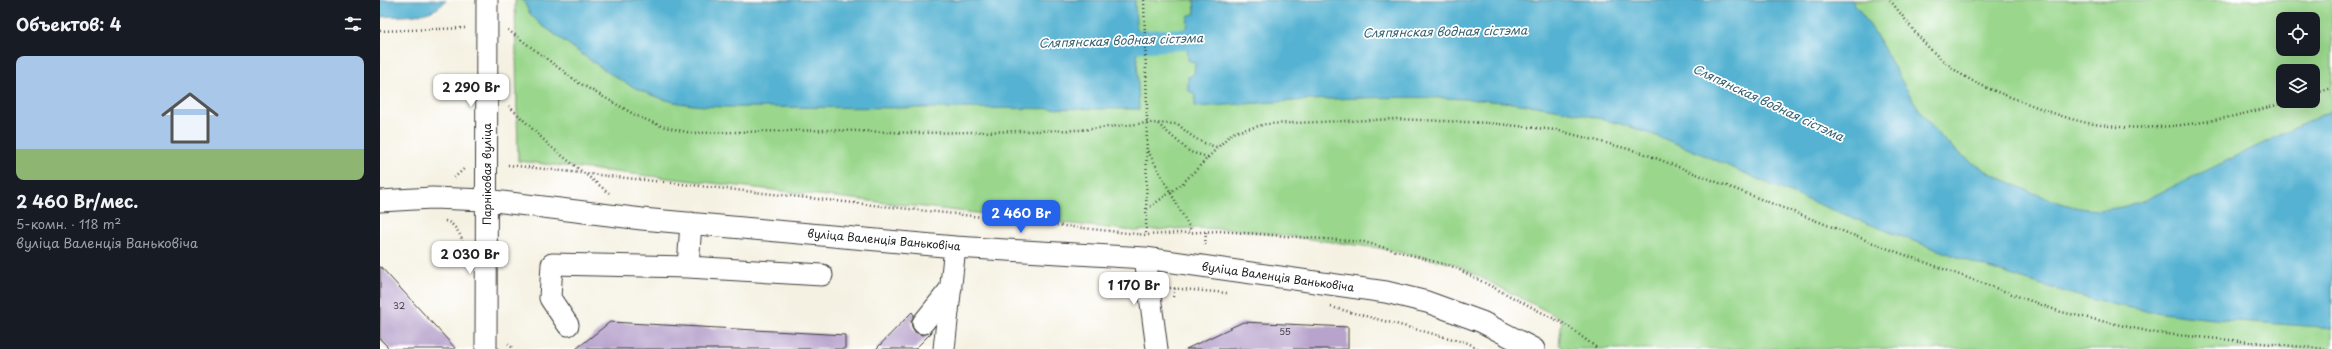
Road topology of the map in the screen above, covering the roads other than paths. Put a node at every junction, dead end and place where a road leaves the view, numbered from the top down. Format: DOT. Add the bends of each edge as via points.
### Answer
graph roads {
  1 [pos="488,8"];
  2 [pos="486,200"];
  3 [pos="380,201"];
  4 [pos="690,223"];
  5 [pos="955,247"];
  6 [pos="1145,258"];
  7 [pos="688,268"];
  8 [pos="822,275"];
  9 [pos="951,288"];
  10 [pos="923,323"];
  11 [pos="568,325"];
  12 [pos="486,349"];
  13 [pos="944,349"];
  14 [pos="1157,349"];
  15 [pos="1534,349"];
  1 -- 2 [label="street, Парніковая вуліца"];
  2 -- 3 [label="street, вуліца Валенція Ваньковіча" via="432,198"];
  2 -- 4 [label="street, вуліца Валенція Ваньковіча" via="521,206"];
  2 -- 12 [label="street, Парніковая вуліца"];
  4 -- 5 [label="street, вуліца Валенція Ваньковіча"];
  4 -- 7 [label="street"];
  5 -- 6 [label="street, вуліца Валенція Ваньковіча"];
  5 -- 9 [label="street"];
  6 -- 14 [label="street"];
  6 -- 15 [label="street, вуліца Валенція Ваньковіча" via="1386,292 1427,302 1482,322"];
  7 -- 8 [label="street"];
  7 -- 11 [label="street" via="552,264 550,298"];
  9 -- 10 [label="street"];
  9 -- 13 [label="street"];
}
